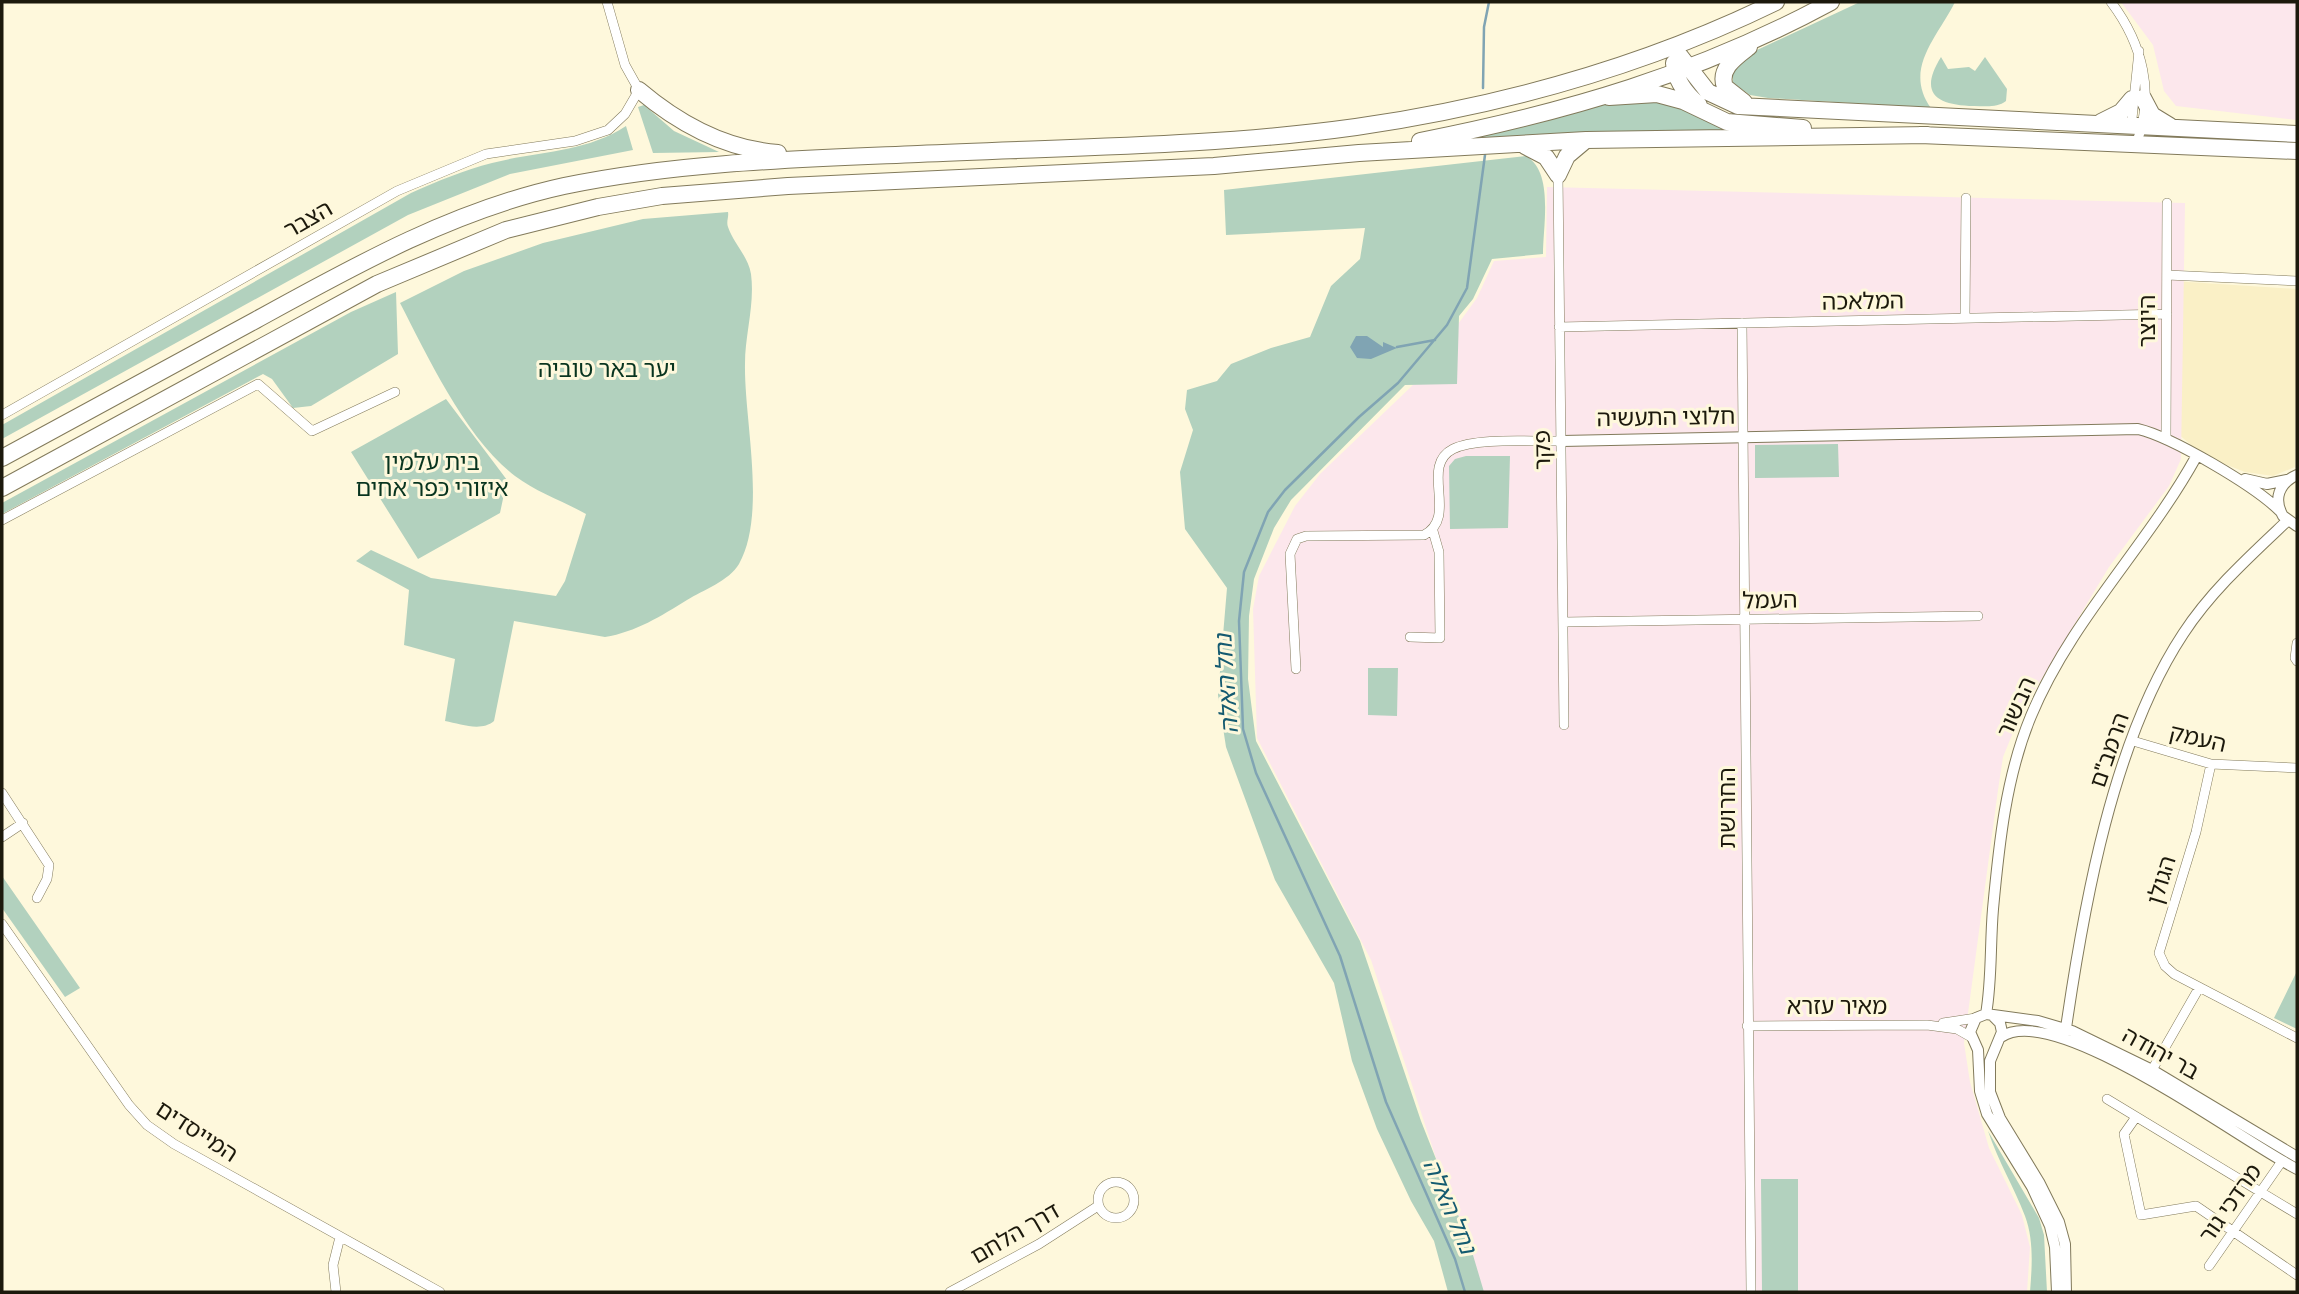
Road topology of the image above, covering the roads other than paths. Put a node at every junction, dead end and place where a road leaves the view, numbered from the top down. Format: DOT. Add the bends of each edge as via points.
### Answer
graph roads {
  1 [pos="607,2"];
  2 [pos="1776,2"];
  3 [pos="1831,2"];
  4 [pos="2111,2"];
  5 [pos="1766,35"];
  6 [pos="1673,47"];
  7 [pos="1682,70"];
  8 [pos="639,90"];
  9 [pos="1609,97"];
  10 [pos="2138,99"];
  11 [pos="1763,108"];
  12 [pos="1706,111"];
  13 [pos="2097,124"];
  14 [pos="2136,126"];
  15 [pos="2175,128"];
  16 [pos="2297,134"];
  17 [pos="1928,135"];
  18 [pos="1586,140"];
  19 [pos="1512,144"];
  20 [pos="2136,144"];
  21 [pos="2297,151"];
  22 [pos="1359,153"];
  23 [pos="829,158"];
  24 [pos="1558,175"];
  25 [pos="1966,198"];
  26 [pos="2167,203"];
  27 [pos="2167,275"];
  28 [pos="2297,281"];
  29 [pos="2166,314"];
  30 [pos="1965,318"];
  31 [pos="1742,323"];
  32 [pos="1559,327"];
  33 [pos="395,392"];
  34 [pos="2,415"];
  35 [pos="1743,437"];
  36 [pos="2166,439"];
  37 [pos="1562,441"];
  38 [pos="2196,457"];
  39 [pos="2,458"];
  40 [pos="2228,475"];
  41 [pos="2292,477"];
  42 [pos="2,488"];
  43 [pos="2280,511"];
  44 [pos="2,520"];
  45 [pos="2292,523"];
  46 [pos="1433,531"];
  47 [pos="1978,617"];
  48 [pos="1746,619"];
  49 [pos="1563,622"];
  50 [pos="1410,637"];
  51 [pos="2297,643"];
  52 [pos="2297,661"];
  53 [pos="1296,668"];
  54 [pos="1564,725"];
  55 [pos="2133,741"];
  56 [pos="2211,764"];
  57 [pos="2297,768"];
  58 [pos="2,793"];
  59 [pos="23,823"];
  60 [pos="2,837"];
  61 [pos="37,898"];
  62 [pos="2,924"];
  63 [pos="2199,988"];
  64 [pos="1985,1016"];
  65 [pos="1927,1025"];
  66 [pos="1748,1026"];
  67 [pos="2063,1032"];
  68 [pos="2297,1038"];
  69 [pos="1973,1039"];
  70 [pos="1999,1039"];
  71 [pos="2152,1070"];
  72 [pos="2107,1099"];
  73 [pos="2136,1116"];
  74 [pos="2297,1157"];
  75 [pos="2281,1161"];
  76 [pos="2297,1169"];
  77 [pos="2259,1193"];
  78 [pos="1098,1206"];
  79 [pos="2297,1214"];
  80 [pos="2234,1230"];
  81 [pos="340,1237"];
  82 [pos="2210,1266"];
  83 [pos="2297,1275"];
  84 [pos="337,1292"];
  85 [pos="440,1292"];
  86 [pos="950,1292"];
  87 [pos="1751,1292"];
  88 [pos="2057,1292"];
  89 [pos="2066,1292"];
  1 -- 8 [label="street" via="625,65"];
  2 -- 6 [label="highway"];
  3 -- 5 [label="highway"];
  4 -- 10 [label="street" via="2139,50 2144,71"];
  5 -- 7 [label="highway"];
  5 -- 11 [label="highway" via="1735,59 1723,77 1725,88 1735,97"];
  6 -- 7 [label="highway"];
  6 -- 23 [label="highway" via="1491,101 1356,127 1225,139"];
  7 -- 9 [label="highway"];
  7 -- 11 [label="highway" via="1715,97 1738,106"];
  7 -- 12 [label="highway" via="1684,90"];
  8 -- 23 [label="highway" via="686,124 731,143 766,152"];
  8 -- 34 [label="street, הצבר" via="625,114 608,130 575,141 486,154 397,191"];
  9 -- 12 [label="highway" via="1657,94"];
  9 -- 22 [label="highway"];
  10 -- 13 [label="highway"];
  10 -- 14 [label="street"];
  10 -- 15 [label="highway" via="2156,119"];
  11 -- 13 [label="highway"];
  12 -- 17 [label="highway" via="1727,122"];
  13 -- 14 [label="highway"];
  14 -- 15 [label="highway"];
  14 -- 20 [label="street"];
  15 -- 16 [label="highway"];
  17 -- 18 [label="highway"];
  17 -- 20 [label="highway"];
  18 -- 19 [label="highway"];
  18 -- 24 [label="highway" via="1567,156"];
  19 -- 22 [label="highway"];
  19 -- 24 [label="highway" via="1539,150"];
  20 -- 21 [label="highway"];
  22 -- 42 [label="highway" via="1214,166 713,191 567,213 475,242 377,284"];
  23 -- 39 [label="highway" via="627,175 498,205 365,261"];
  24 -- 32 [label="street, פקר"];
  25 -- 30 [label="street"];
  26 -- 27 [label="street, היוצר"];
  27 -- 28 [label="street"];
  27 -- 29 [label="street, היוצר"];
  29 -- 30 [label="street, המלאכה"];
  29 -- 36 [label="street, היוצר"];
  30 -- 31 [label="street, המלאכה"];
  31 -- 32 [label="street, המלאכה"];
  31 -- 35 [label="street, החרושת"];
  32 -- 37 [label="street, פקר"];
  33 -- 44 [label="street" via="312,432 258,384"];
  35 -- 36 [label="street, חלוצי התעשיה" via="2121,428"];
  35 -- 37 [label="street, חלוצי התעשיה"];
  35 -- 48 [label="street, החרושת"];
  36 -- 38 [label="street, חלוצי התעשיה"];
  37 -- 46 [label="street, חלוצי התעשיה" via="1468,445 1445,454 1439,470 1441,518"];
  37 -- 49 [label="street, פקר"];
  38 -- 40 [label="street, חלוצי התעשיה"];
  38 -- 64 [label="street, הבשור" via="2164,513 2074,638 2027,726 2001,840"];
  40 -- 41 [label="street, חלוצי התעשיה" via="2267,484"];
  40 -- 43 [label="street, חלוצי התעשיה" via="2262,494"];
  41 -- 43 [label="street" via="2277,497"];
  43 -- 45 [label="street, חלוצי התעשיה"];
  45 -- 55 [label="street, הרמב\"ם" via="2240,565 2184,633"];
  46 -- 50 [label="street" via="1438,552 1440,638"];
  46 -- 53 [label="street" via="1416,536 1297,539 1290,554"];
  47 -- 48 [label="street, העמל"];
  48 -- 49 [label="street, העמל"];
  48 -- 66 [label="street, החרושת"];
  49 -- 54 [label="street, פקר"];
  51 -- 52 [label="street"];
  55 -- 56 [label="street, העמק"];
  55 -- 67 [label="street, הרמב\"ם" via="2095,863"];
  56 -- 57 [label="street, העמק"];
  56 -- 63 [label="street, הגולן" via="2160,953 2174,974"];
  58 -- 59 [label="street"];
  59 -- 60 [label="street"];
  59 -- 61 [label="street" via="49,865"];
  62 -- 81 [label="street, המייסדים" via="147,1125"];
  63 -- 68 [label="street, הגולן"];
  63 -- 71 [label="street"];
  64 -- 65 [label="street, מאיר עזרא"];
  64 -- 67 [label="street, בר יהודה" via="2038,1020"];
  64 -- 69 [label="street" via="1970,1027"];
  64 -- 70 [label="street" via="2002,1027"];
  65 -- 66 [label="street, מאיר עזרא"];
  65 -- 69 [label="street, מאיר עזרא" via="1957,1028"];
  66 -- 87 [label="street, החרושת"];
  67 -- 70 [label="street, בר יהודה" via="2013,1029"];
  67 -- 71 [label="street, בר יהודה"];
  67 -- 75 [label="street, בר יהודה"];
  69 -- 70 [label="street" via="1989,1046"];
  69 -- 88 [label="street" via="1987,1114 2050,1226"];
  70 -- 89 [label="street" via="1990,1061 1990,1092 2059,1222 2065,1244"];
  71 -- 74 [label="street, בר יהודה"];
  72 -- 73 [label="street"];
  73 -- 77 [label="street"];
  73 -- 80 [label="street" via="2124,1134 2141,1215 2196,1206"];
  75 -- 76 [label="street, בר יהודה"];
  75 -- 77 [label="street, מרדכי גור"];
  77 -- 79 [label="street"];
  77 -- 80 [label="street, מרדכי גור"];
  78 -- 78 [label="street" via="1111,1218 1123,1217 1134,1204 1132,1192 1117,1182 1106,1185 1098,1194"];
  78 -- 86 [label="street, דרך הלחם"];
  80 -- 82 [label="street, מרדכי גור"];
  80 -- 83 [label="street"];
  81 -- 84 [label="street" via="333,1265"];
  81 -- 85 [label="street, המייסדים"];
}
